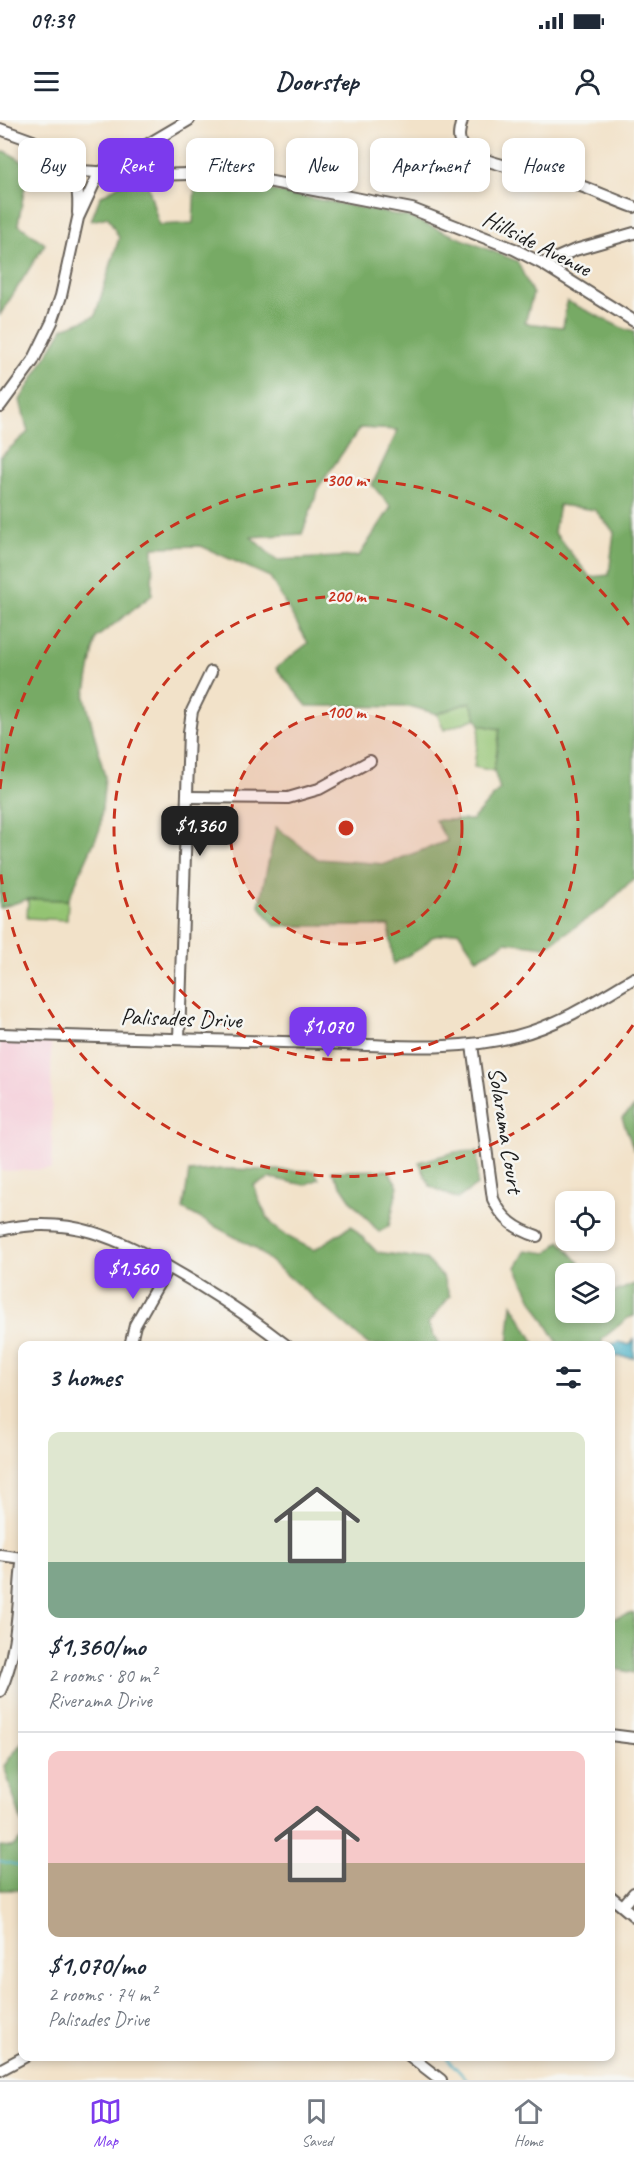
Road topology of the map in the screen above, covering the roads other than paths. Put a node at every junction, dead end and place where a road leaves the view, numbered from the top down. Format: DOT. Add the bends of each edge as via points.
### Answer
graph roads {
  1 [pos="189,120"];
  2 [pos="462,120"];
  3 [pos="0,129"];
  4 [pos="25,138"];
  5 [pos="158,138"];
  6 [pos="174,174"];
  7 [pos="98,175"];
  8 [pos="79,192"];
  9 [pos="634,207"];
  10 [pos="78,218"];
  11 [pos="634,233"];
  12 [pos="543,264"];
  13 [pos="634,321"];
  14 [pos="0,406"];
  15 [pos="211,672"];
  16 [pos="370,761"];
  17 [pos="187,797"];
  18 [pos="634,978"];
  19 [pos="0,1034"];
  20 [pos="179,1039"];
  21 [pos="472,1045"];
  22 [pos="0,1230"];
  23 [pos="537,1236"];
  24 [pos="168,1267"];
  25 [pos="131,1341"];
  26 [pos="279,1341"];
  27 [pos="0,1555"];
  28 [pos="18,1557"];
  29 [pos="18,1599"];
  30 [pos="0,1691"];
  31 [pos="615,1736"];
  32 [pos="634,1738"];
  33 [pos="634,1893"];
  34 [pos="615,1900"];
  35 [pos="623,1906"];
  36 [pos="634,1916"];
  37 [pos="18,2060"];
  38 [pos="416,2061"];
  39 [pos="0,2070"];
  40 [pos="441,2080"];
  1 -- 5 [label="street"];
  2 -- 9 [label="street" via="459,139 464,148 489,160 561,179"];
  3 -- 4 [label="street, Hillside Avenue"];
  6 -- 12 [label="street, Hillside Avenue" via="226,173 412,209"];
  7 -- 10 [label="street"];
  8 -- 10 [label="street"];
  10 -- 14 [label="street" via="52,322 33,361"];
  11 -- 12 [label="street"];
  12 -- 13 [label="street, Hillside Avenue"];
  15 -- 17 [label="street" via="190,721"];
  16 -- 17 [label="street" via="319,789 288,798"];
  17 -- 20 [label="street"];
  18 -- 21 [label="street, Palisades Drive" via="558,1021"];
  19 -- 20 [label="street, Palisades Drive"];
  20 -- 21 [label="street, Palisades Drive"];
  21 -- 23 [label="street, Solarama Court" via="493,1199 511,1225"];
  22 -- 24 [label="street" via="28,1225 89,1230 129,1245"];
  24 -- 25 [label="street" via="135,1325"];
  24 -- 26 [label="street" via="220,1297"];
  27 -- 28 [label="street"];
  29 -- 30 [label="street" via="12,1653"];
  31 -- 32 [label="street"];
  33 -- 35 [label="street"];
  34 -- 35 [label="street"];
  35 -- 36 [label="street"];
  37 -- 39 [label="street"];
  38 -- 40 [label="street"];
}
